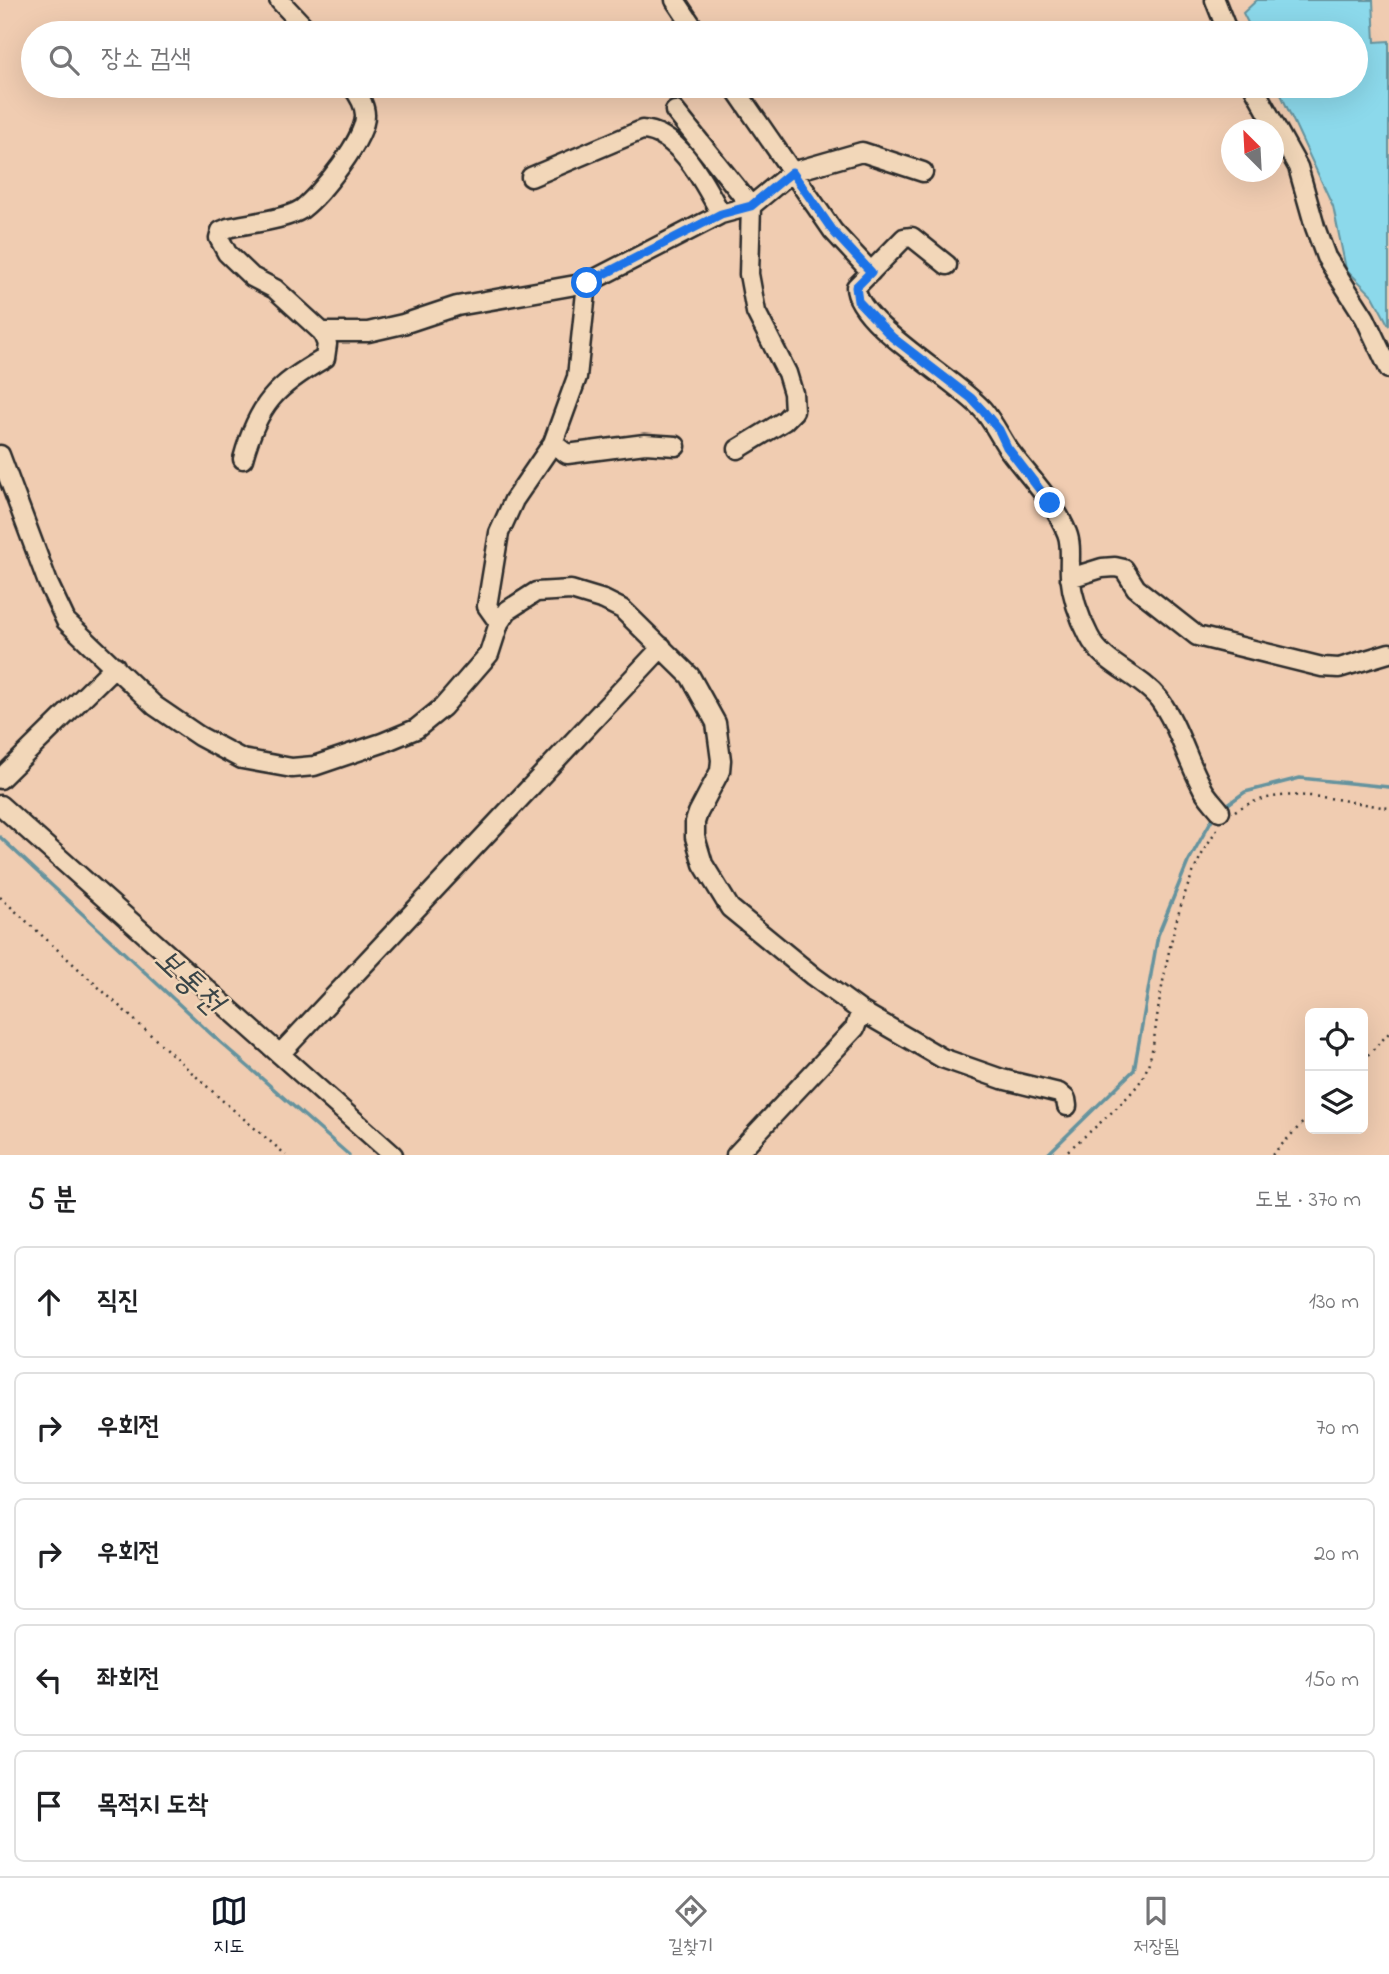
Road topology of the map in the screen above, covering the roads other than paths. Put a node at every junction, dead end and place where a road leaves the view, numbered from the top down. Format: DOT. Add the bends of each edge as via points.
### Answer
graph roads {
  1 [pos="279,0"];
  2 [pos="675,0"];
  3 [pos="1215,0"];
  4 [pos="299,21"];
  5 [pos="689,21"];
  6 [pos="1223,21"];
  7 [pos="359,98"];
  8 [pos="741,98"];
  9 [pos="1260,98"];
  10 [pos="675,111"];
  11 [pos="792,172"];
  12 [pos="923,172"];
  13 [pos="531,177"];
  14 [pos="751,206"];
  15 [pos="721,214"];
  16 [pos="947,265"];
  17 [pos="871,272"];
  18 [pos="587,283"];
  19 [pos="322,332"];
  20 [pos="1389,369"];
  21 [pos="553,443"];
  22 [pos="676,446"];
  23 [pos="738,449"];
  24 [pos="0,455"];
  25 [pos="243,459"];
  26 [pos="1070,578"];
  27 [pos="499,623"];
  28 [pos="662,647"];
  29 [pos="1389,653"];
  30 [pos="115,666"];
  31 [pos="0,779"];
  32 [pos="0,805"];
  33 [pos="1220,810"];
  34 [pos="860,1011"];
  35 [pos="280,1054"];
  36 [pos="1067,1106"];
  37 [pos="393,1155"];
  38 [pos="736,1155"];
  1 -- 4 [label="lane"];
  2 -- 5 [label="lane"];
  3 -- 6 [label="lane"];
  7 -- 19 [label="lane" via="365,116 354,148 317,194 290,214 228,228 219,238 227,253 252,277 275,289"];
  8 -- 11 [label="lane"];
  9 -- 20 [label="lane" via="1298,167 1326,257 1365,318"];
  10 -- 14 [label="lane"];
  11 -- 12 [label="lane" via="862,152"];
  11 -- 14 [label="lane"];
  11 -- 17 [label="lane" via="833,231"];
  13 -- 15 [label="lane" via="642,130 652,130 668,139 693,166"];
  14 -- 15 [label="lane"];
  14 -- 23 [label="lane" via="750,274 756,312 787,373 794,411"];
  15 -- 18 [label="lane"];
  16 -- 17 [label="lane" via="912,237 897,243"];
  17 -- 26 [label="lane" via="856,287 858,301 892,337 971,398 999,430 1069,535"];
  18 -- 19 [label="lane" via="457,306 368,332"];
  18 -- 21 [label="lane" via="577,377"];
  19 -- 25 [label="lane" via="327,344 325,358 292,377 266,403 251,429"];
  21 -- 22 [label="lane" via="567,454 645,444"];
  21 -- 27 [label="lane" via="514,500 499,533 487,606"];
  24 -- 30 [label="lane" via="66,621"];
  26 -- 29 [label="lane" via="1102,568 1124,569 1136,588 1197,636 1322,667 1339,668"];
  26 -- 33 [label="lane" via="1081,618 1097,649 1158,699 1199,783"];
  27 -- 28 [label="lane" via="508,610 536,592 571,590 622,609"];
  27 -- 30 [label="lane" via="489,654 443,707 415,729 314,766 292,768 242,759 155,706"];
  28 -- 34 [label="lane" via="690,676 716,723 720,771 695,822 703,864 730,908"];
  28 -- 35 [label="lane"];
  30 -- 31 [label="lane"];
  32 -- 35 [label="lane"];
  34 -- 36 [label="lane" via="942,1058 1059,1093"];
  34 -- 38 [label="lane" via="856,1028"];
  35 -- 37 [label="lane"];
}
